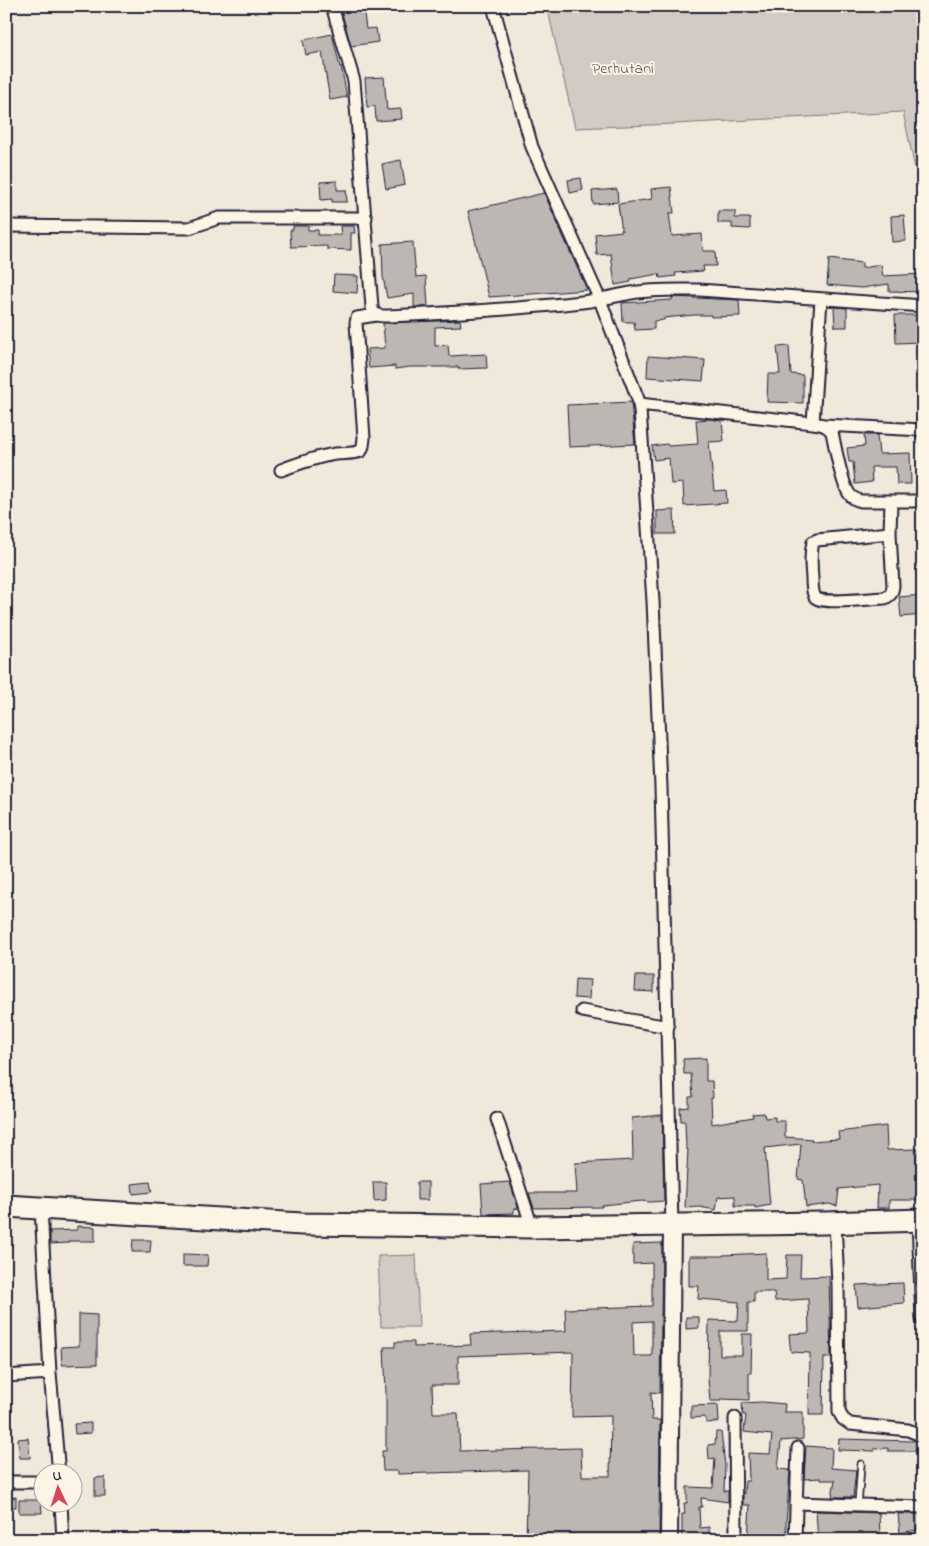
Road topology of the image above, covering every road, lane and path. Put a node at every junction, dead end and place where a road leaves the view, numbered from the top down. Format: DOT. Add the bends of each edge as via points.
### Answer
graph roads {
  1 [pos="332,6"];
  2 [pos="493,6"];
  3 [pos="366,218"];
  4 [pos="6,226"];
  5 [pos="821,299"];
  6 [pos="600,300"];
  7 [pos="923,306"];
  8 [pos="376,316"];
  9 [pos="639,404"];
  10 [pos="819,424"];
  11 [pos="923,430"];
  12 [pos="281,470"];
  13 [pos="891,501"];
  14 [pos="923,501"];
  15 [pos="890,533"];
  16 [pos="582,1011"];
  17 [pos="668,1027"];
  18 [pos="497,1119"];
  19 [pos="6,1206"];
  20 [pos="41,1208"];
  21 [pos="920,1220"];
  22 [pos="834,1222"];
  23 [pos="672,1225"];
  24 [pos="532,1227"];
  25 [pos="922,1319"];
  26 [pos="50,1373"];
  27 [pos="6,1376"];
  28 [pos="734,1418"];
  29 [pos="923,1436"];
  30 [pos="798,1448"];
  31 [pos="58,1464"];
  32 [pos="861,1464"];
  33 [pos="6,1482"];
  34 [pos="32,1482"];
  35 [pos="796,1503"];
  36 [pos="858,1505"];
  37 [pos="923,1507"];
  38 [pos="62,1514"];
  39 [pos="63,1540"];
  40 [pos="669,1540"];
  41 [pos="736,1540"];
  42 [pos="795,1540"];
  1 -- 3 [label="street" via="354,81"];
  2 -- 6 [label="street" via="532,147"];
  3 -- 4 [label="street" via="219,218 188,228"];
  3 -- 8 [label="street" via="372,307"];
  5 -- 6 [label="street" via="670,289"];
  5 -- 7 [label="street"];
  5 -- 10 [label="street"];
  6 -- 8 [label="street" via="473,312"];
  6 -- 9 [label="street"];
  8 -- 12 [label="street" via="357,318 356,323 364,438 361,451 332,454"];
  9 -- 10 [label="street"];
  9 -- 17 [label="street" via="653,601"];
  10 -- 11 [label="street"];
  10 -- 13 [label="street" via="832,432 850,496 861,501"];
  13 -- 14 [label="street"];
  13 -- 15 [label="street"];
  15 -- 15 [label="street" via="893,586 890,596 829,602 815,598 810,557 813,542"];
  16 -- 17 [label="street"];
  17 -- 23 [label="street"];
  18 -- 24 [label="street"];
  19 -- 20 [label="highway"];
  20 -- 24 [label="highway" via="302,1224"];
  20 -- 26 [label="street"];
  21 -- 22 [label="highway"];
  21 -- 25 [label="street"];
  22 -- 23 [label="highway"];
  22 -- 29 [label="street" via="839,1412 850,1424 908,1430"];
  23 -- 24 [label="highway"];
  23 -- 40 [label="street"];
  26 -- 27 [label="street"];
  26 -- 31 [label="street"];
  28 -- 41 [label="street"];
  30 -- 35 [label="street"];
  32 -- 36 [label="lane"];
  33 -- 34 [label="street"];
  35 -- 36 [label="street"];
  35 -- 42 [label="street"];
  36 -- 37 [label="street"];
  38 -- 39 [label="street"];
}
